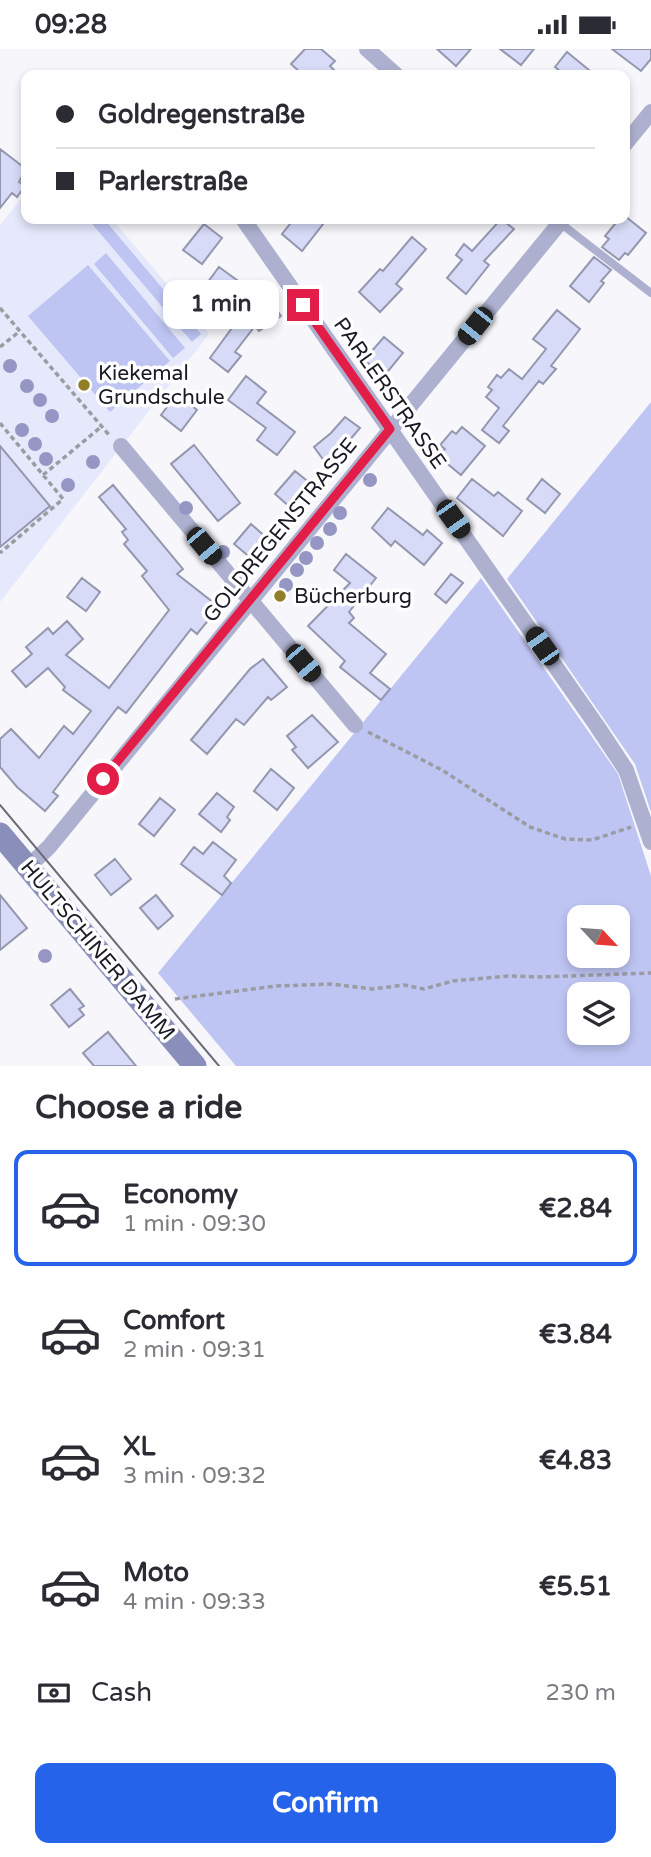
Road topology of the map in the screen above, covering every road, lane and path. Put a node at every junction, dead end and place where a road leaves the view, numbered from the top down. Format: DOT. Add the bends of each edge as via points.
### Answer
graph roads {
  1 [pos="367,49"];
  2 [pos="390,70"];
  3 [pos="651,112"];
  4 [pos="630,138"];
  5 [pos="246,224"];
  6 [pos="556,224"];
  7 [pos="564,224"];
  8 [pos="651,293"];
  9 [pos="0,308"];
  10 [pos="20,331"];
  11 [pos="0,347"];
  12 [pos="0,423"];
  13 [pos="101,427"];
  14 [pos="390,429"];
  15 [pos="121,446"];
  16 [pos="43,475"];
  17 [pos="0,553"];
  18 [pos="249,600"];
  19 [pos="355,725"];
  20 [pos="645,823"];
  21 [pos="0,834"];
  22 [pos="651,842"];
  23 [pos="28,867"];
  24 [pos="651,973"];
  25 [pos="176,999"];
  26 [pos="195,1066"];
  1 -- 2 [label="street"];
  3 -- 4 [label="street"];
  5 -- 14 [label="street, PARLERSTRASSE"];
  6 -- 14 [label="street, GOLDREGENSTRASSE"];
  7 -- 8 [label="lane"];
  9 -- 10 [label="path"];
  10 -- 11 [label="path"];
  10 -- 13 [label="path"];
  12 -- 16 [label="path"];
  13 -- 15 [label="path"];
  13 -- 16 [label="path"];
  14 -- 18 [label="street, GOLDREGENSTRASSE"];
  14 -- 20 [label="street, PARLERSTRASSE" via="626,770"];
  15 -- 18 [label="street"];
  16 -- 17 [label="path" via="63,499"];
  18 -- 19 [label="street"];
  18 -- 23 [label="street, GOLDREGENSTRASSE"];
  19 -- 20 [label="path" via="442,770 530,827 565,839 592,840"];
  20 -- 22 [label="street, PARLERSTRASSE"];
  21 -- 23 [label="main road, HULTSCHINER DAMM"];
  23 -- 26 [label="main road, HULTSCHINER DAMM"];
  24 -- 25 [label="path" via="508,976 424,989 404,985 373,989 331,984 276,986"];
}
